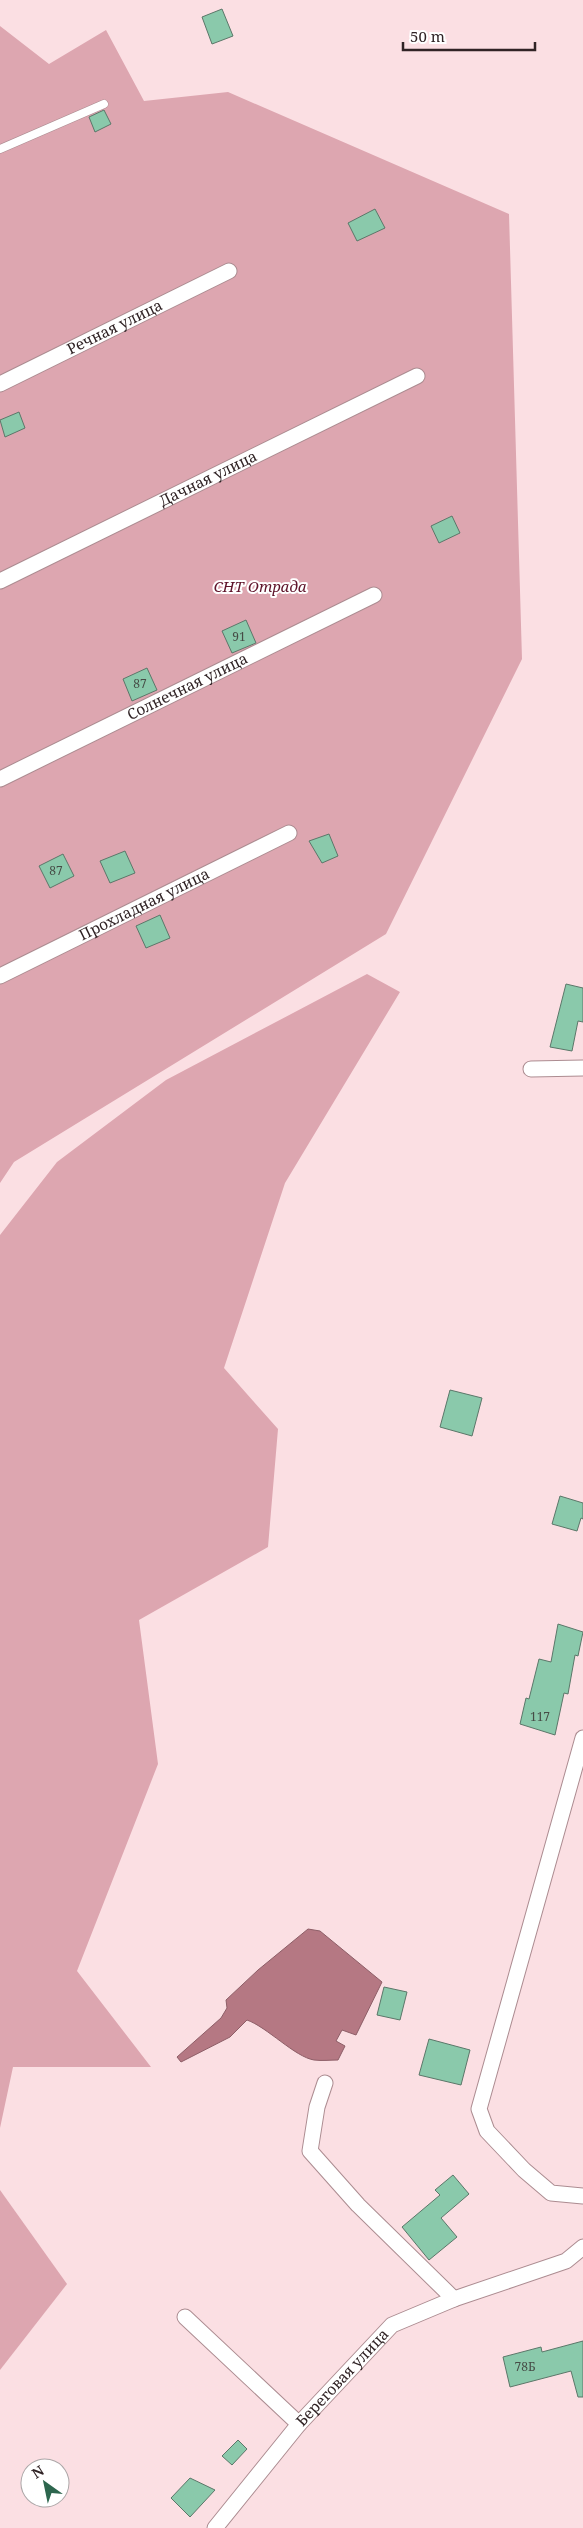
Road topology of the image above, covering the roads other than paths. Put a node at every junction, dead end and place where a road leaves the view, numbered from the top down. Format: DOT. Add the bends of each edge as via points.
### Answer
graph roads {
  1 [pos="104,104"];
  2 [pos="0,149"];
  3 [pos="229,271"];
  4 [pos="417,376"];
  5 [pos="0,384"];
  6 [pos="0,582"];
  7 [pos="374,595"];
  8 [pos="0,779"];
  9 [pos="289,833"];
  10 [pos="0,976"];
  11 [pos="583,1068"];
  12 [pos="531,1069"];
  13 [pos="583,1738"];
  14 [pos="325,2083"];
  15 [pos="583,2196"];
  16 [pos="583,2247"];
  17 [pos="454,2299"];
  18 [pos="185,2318"];
  19 [pos="299,2424"];
  20 [pos="216,2528"];
  1 -- 2 [label="lane"];
  3 -- 5 [label="street, Речная улица"];
  4 -- 6 [label="street, Дачная улица"];
  7 -- 8 [label="street, Солнечная улица"];
  9 -- 10 [label="street, Прохладная улица"];
  11 -- 12 [label="street"];
  13 -- 15 [label="street" via="479,2109 486,2130 551,2193"];
  14 -- 17 [label="street" via="317,2106 310,2151 358,2205"];
  16 -- 17 [label="street, Береговая улица" via="566,2261"];
  17 -- 19 [label="street, Береговая улица" via="392,2325"];
  18 -- 19 [label="street, Береговая улица"];
  19 -- 20 [label="street"];
}
